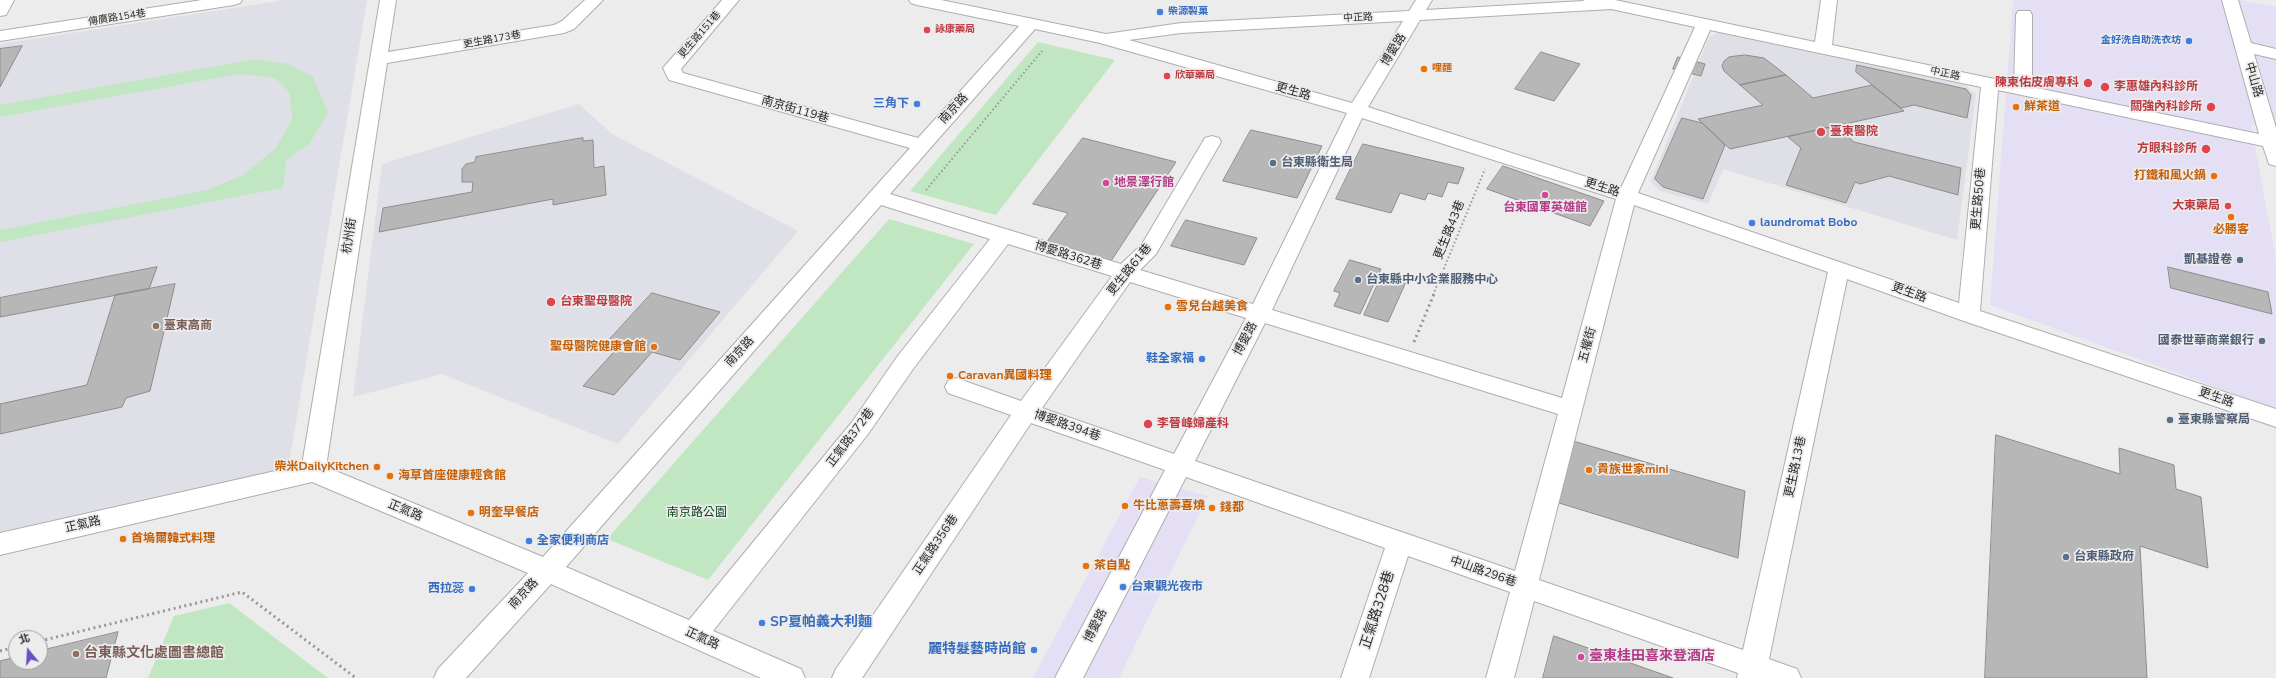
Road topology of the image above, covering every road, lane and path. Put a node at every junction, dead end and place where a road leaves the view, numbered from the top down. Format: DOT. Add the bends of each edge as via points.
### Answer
graph roads {
  1 [pos="6,0"];
  2 [pos="110,0"];
  3 [pos="234,0"];
  4 [pos="388,0"];
  5 [pos="595,0"];
  6 [pos="731,0"];
  7 [pos="917,0"];
  8 [pos="1591,0"];
  9 [pos="1829,0"];
  10 [pos="2230,0"];
  11 [pos="1614,2"];
  12 [pos="1420,7"];
  13 [pos="0,11"];
  14 [pos="2024,15"];
  15 [pos="102,20"];
  16 [pos="1705,23"];
  17 [pos="1030,24"];
  18 [pos="0,36"];
  19 [pos="1103,38"];
  20 [pos="2244,46"];
  21 [pos="1823,47"];
  22 [pos="1042,51"];
  23 [pos="2276,54"];
  24 [pos="379,59"];
  25 [pos="672,71"];
  26 [pos="1990,84"];
  27 [pos="2023,91"];
  28 [pos="1357,110"];
  29 [pos="1212,142"];
  30 [pos="2274,142"];
  31 [pos="921,145"];
  32 [pos="1492,152"];
  33 [pos="2276,160"];
  34 [pos="926,190"];
  35 [pos="1627,196"];
  36 [pos="877,197"];
  37 [pos="1003,236"];
  38 [pos="1839,268"];
  39 [pos="1125,273"];
  40 [pos="1259,314"];
  41 [pos="1969,315"];
  42 [pos="1407,359"];
  43 [pos="956,387"];
  44 [pos="1571,409"];
  45 [pos="1026,412"];
  46 [pos="2276,418"];
  47 [pos="1179,465"];
  48 [pos="313,472"];
  49 [pos="1400,542"];
  50 [pos="0,544"];
  51 [pos="546,570"];
  52 [pos="1525,586"];
  53 [pos="692,635"];
  54 [pos="48,639"];
  55 [pos="1752,672"];
  56 [pos="356,678"];
  57 [pos="448,678"];
  58 [pos="791,678"];
  59 [pos="846,678"];
  60 [pos="1069,678"];
  61 [pos="1355,678"];
  62 [pos="1500,678"];
  63 [pos="1787,678"];
  1 -- 13 [label="street"];
  2 -- 15 [label="street"];
  3 -- 15 [label="street, 傳廣路154巷"];
  4 -- 24 [label="street, 杭州街"];
  5 -- 24 [label="street, 更生路173巷" via="568,25 558,29"];
  6 -- 25 [label="street, 更生路151巷"];
  7 -- 17 [label="street, 更生路"];
  8 -- 11 [label="street, 中正路"];
  9 -- 21 [label="street"];
  10 -- 20 [label="street, 中山路"];
  11 -- 12 [label="street, 中正路"];
  11 -- 16 [label="street, 中正路"];
  12 -- 19 [label="street, 中正路" via="1181,28"];
  12 -- 28 [label="street, 博愛路"];
  14 -- 27 [label="street"];
  15 -- 18 [label="street, 傳廣路154巷"];
  16 -- 21 [label="street, 中正路"];
  16 -- 35 [label="street, 五權街"];
  17 -- 19 [label="street, 更生路"];
  17 -- 31 [label="street, 南京路"];
  19 -- 28 [label="street, 更生路"];
  20 -- 23 [label="street"];
  20 -- 30 [label="street, 中山路"];
  21 -- 26 [label="street, 中正路"];
  22 -- 34 [label="path"];
  24 -- 48 [label="street, 杭州街"];
  25 -- 31 [label="street, 南京街119巷" via="675,76"];
  26 -- 27 [label="street, 中正路"];
  26 -- 41 [label="street, 更生路50巷"];
  27 -- 30 [label="street, 中正路"];
  28 -- 32 [label="street, 更生路"];
  28 -- 40 [label="street, 博愛路"];
  29 -- 39 [label="street, 更生路61巷" via="1149,249"];
  30 -- 33 [label="street, 中山路"];
  31 -- 36 [label="street, 南京路"];
  32 -- 35 [label="street, 更生路"];
  32 -- 42 [label="path, 更生路43巷"];
  35 -- 38 [label="street, 更生路"];
  35 -- 44 [label="street, 五權街"];
  36 -- 37 [label="street, 博愛路362巷"];
  36 -- 51 [label="street, 南京路"];
  37 -- 39 [label="street, 博愛路362巷"];
  37 -- 53 [label="street, 正氣路372巷" via="905,363 860,428"];
  38 -- 41 [label="street, 更生路"];
  38 -- 55 [label="street, 更生路13巷"];
  39 -- 40 [label="street, 博愛路362巷"];
  39 -- 45 [label="street, 更生路61巷"];
  40 -- 42 [label="street, 博愛路362巷"];
  40 -- 47 [label="street, 博愛路"];
  41 -- 46 [label="street, 更生路"];
  42 -- 44 [label="street, 博愛路362巷"];
  43 -- 45 [label="street, 博愛路394巷"];
  44 -- 52 [label="street, 五權街"];
  45 -- 47 [label="street, 博愛路394巷"];
  45 -- 59 [label="street, 正氣路356巷"];
  47 -- 49 [label="street, 中山路296巷"];
  47 -- 60 [label="street, 博愛路"];
  48 -- 50 [label="street, 正氣路"];
  48 -- 51 [label="street, 正氣路"];
  49 -- 52 [label="street, 中山路296巷"];
  49 -- 61 [label="street, 正氣路328巷"];
  51 -- 53 [label="street, 正氣路"];
  51 -- 57 [label="street, 南京路"];
  52 -- 55 [label="street, 中山路296巷"];
  52 -- 62 [label="street, 五權街"];
  53 -- 58 [label="street, 正氣路"];
  54 -- 56 [label="path" via="242,592"];
  55 -- 63 [label="street, 中山路296巷"];
}
